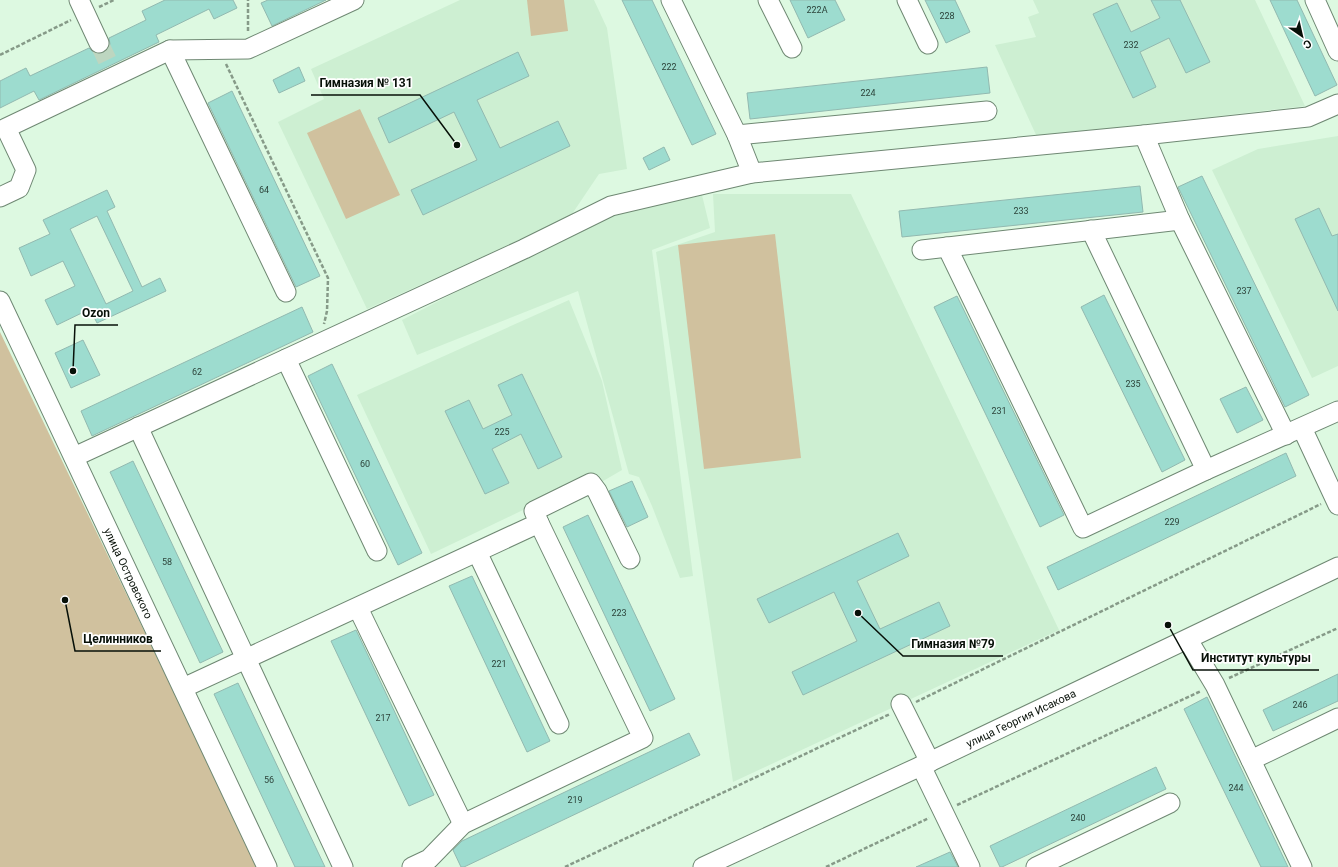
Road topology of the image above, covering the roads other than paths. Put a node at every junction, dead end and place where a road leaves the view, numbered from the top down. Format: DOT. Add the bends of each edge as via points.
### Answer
graph roads {
  1 [pos="354,0"];
  2 [pos="671,0"];
  3 [pos="768,0"];
  4 [pos="907,0"];
  5 [pos="1315,0"];
  6 [pos="82,7"];
  7 [pos="99,43"];
  8 [pos="928,44"];
  9 [pos="792,48"];
  10 [pos="170,50"];
  11 [pos="1338,50"];
  12 [pos="1338,104"];
  13 [pos="987,111"];
  14 [pos="738,135"];
  15 [pos="1144,135"];
  16 [pos="752,173"];
  17 [pos="0,197"];
  18 [pos="1180,220"];
  19 [pos="1091,230"];
  20 [pos="947,247"];
  21 [pos="922,250"];
  22 [pos="286,292"];
  23 [pos="0,301"];
  24 [pos="286,359"];
  25 [pos="1338,411"];
  26 [pos="138,427"];
  27 [pos="1294,431"];
  28 [pos="74,457"];
  29 [pos="1206,470"];
  30 [pos="1331,473"];
  31 [pos="1336,501"];
  32 [pos="540,523"];
  33 [pos="377,551"];
  34 [pos="477,552"];
  35 [pos="630,559"];
  36 [pos="1338,567"];
  37 [pos="358,608"];
  38 [pos="1188,640"];
  39 [pos="245,659"];
  40 [pos="183,688"];
  41 [pos="902,706"];
  42 [pos="1338,718"];
  43 [pos="559,724"];
  44 [pos="1252,760"];
  45 [pos="925,764"];
  46 [pos="1170,803"];
  47 [pos="463,824"];
  48 [pos="1059,862"];
  49 [pos="267,867"];
  50 [pos="343,867"];
  51 [pos="412,867"];
  52 [pos="703,867"];
  53 [pos="970,867"];
  54 [pos="1036,867"];
  55 [pos="1302,867"];
  1 -- 10 [label="street" via="248,49"];
  2 -- 14 [label="street"];
  3 -- 9 [label="street"];
  4 -- 8 [label="street"];
  5 -- 11 [label="street"];
  6 -- 7 [label="street"];
  10 -- 17 [label="street" via="113,70 6,128 26,170 19,188"];
  10 -- 22 [label="street"];
  12 -- 15 [label="street" via="1308,117"];
  13 -- 14 [label="street"];
  14 -- 16 [label="street"];
  15 -- 16 [label="street"];
  15 -- 18 [label="street"];
  16 -- 24 [label="street" via="611,206 522,244"];
  18 -- 19 [label="street"];
  18 -- 27 [label="street"];
  19 -- 20 [label="street"];
  19 -- 29 [label="street"];
  20 -- 21 [label="street"];
  20 -- 29 [label="street" via="1083,528"];
  23 -- 28 [label="street, улица Островского"];
  24 -- 26 [label="street"];
  24 -- 33 [label="street"];
  25 -- 27 [label="street"];
  26 -- 28 [label="street"];
  26 -- 39 [label="street"];
  27 -- 29 [label="street"];
  27 -- 30 [label="street"];
  28 -- 40 [label="street, улица Островского"];
  30 -- 31 [label="street"];
  32 -- 34 [label="street"];
  32 -- 35 [label="street" via="534,511 590,483 597,491"];
  32 -- 47 [label="street" via="643,738"];
  34 -- 37 [label="street"];
  34 -- 43 [label="street"];
  36 -- 38 [label="street, улица Георгия Исакова"];
  37 -- 39 [label="street"];
  37 -- 47 [label="street"];
  38 -- 44 [label="street" via="1215,685"];
  38 -- 45 [label="street, улица Георгия Исакова"];
  39 -- 40 [label="street"];
  39 -- 50 [label="street"];
  40 -- 49 [label="street, улица Островского"];
  41 -- 45 [label="street"];
  42 -- 44 [label="street"];
  44 -- 55 [label="street"];
  45 -- 52 [label="street, улица Георгия Исакова"];
  45 -- 53 [label="street" via="943,812"];
  46 -- 48 [label="street"];
  47 -- 51 [label="street" via="429,859"];
  48 -- 54 [label="street"];
}
